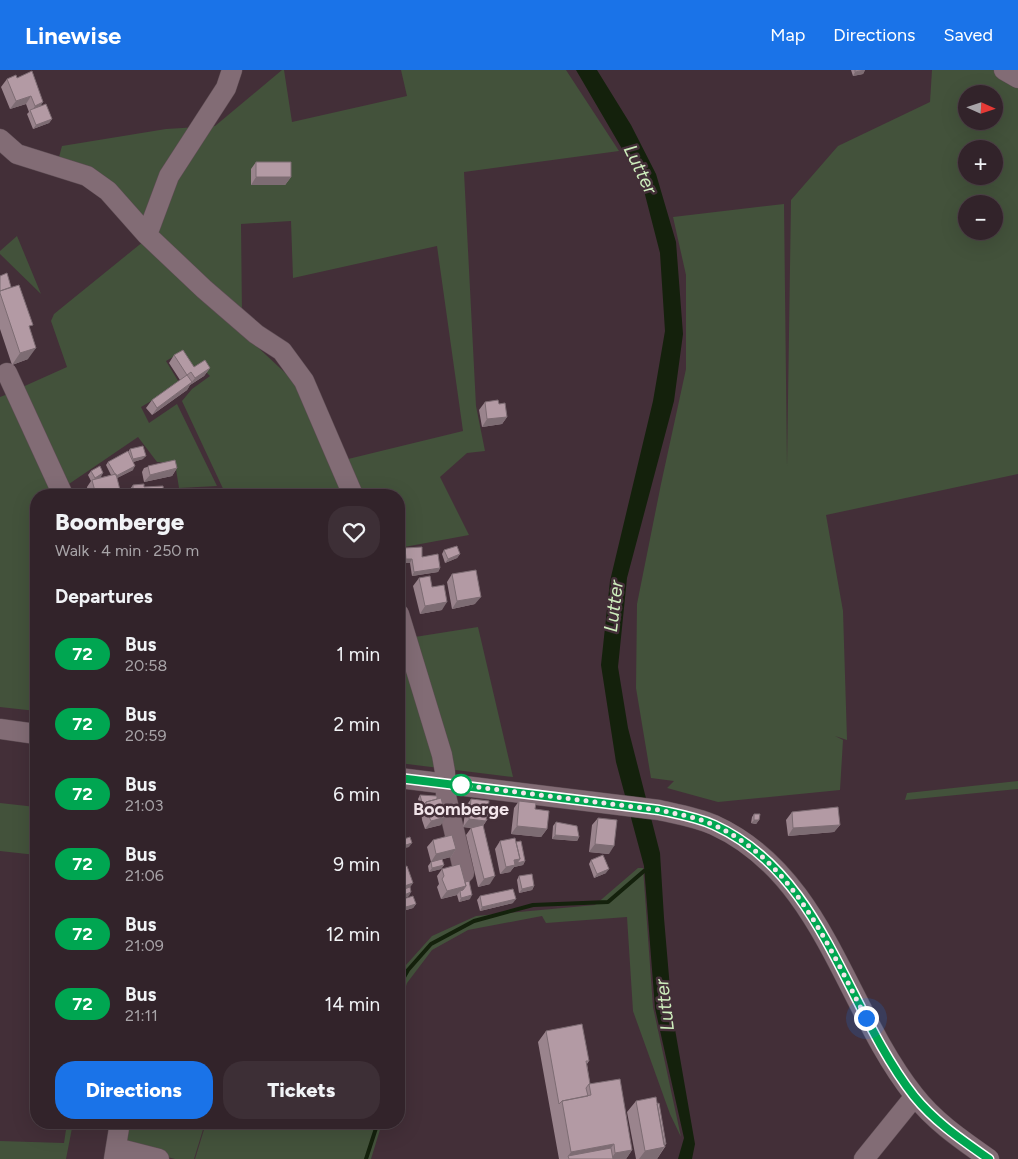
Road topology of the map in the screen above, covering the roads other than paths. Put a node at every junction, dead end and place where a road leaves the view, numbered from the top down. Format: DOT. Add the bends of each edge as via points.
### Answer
graph roads {
  1 [pos="232,70"];
  2 [pos="1004,70"];
  3 [pos="1018,78"];
  4 [pos="0,139"];
  5 [pos="147,235"];
  6 [pos="7,373"];
  7 [pos="60,489"];
  8 [pos="350,489"];
  9 [pos="405,634"];
  10 [pos="0,730"];
  11 [pos="30,733"];
  12 [pos="405,780"];
  13 [pos="445,783"];
  14 [pos="464,873"];
  15 [pos="914,1096"];
  16 [pos="119,1129"];
  17 [pos="115,1154"];
  18 [pos="159,1159"];
  19 [pos="864,1159"];
  20 [pos="989,1159"];
  1 -- 5 [label="street" via="226,88 169,176"];
  2 -- 3 [label="street"];
  4 -- 5 [label="street" via="17,154 87,176 108,191"];
  5 -- 8 [label="street" via="256,334 282,351 304,381"];
  6 -- 7 [label="street"];
  9 -- 13 [label="street" via="442,755"];
  10 -- 11 [label="street"];
  12 -- 13 [label="street"];
  13 -- 14 [label="street"];
  13 -- 15 [label="street" via="659,810 713,825 739,839 784,877 806,907 874,1034"];
  15 -- 19 [label="street"];
  15 -- 20 [label="street" via="953,1134"];
  16 -- 17 [label="street"];
  17 -- 18 [label="street"];
}
